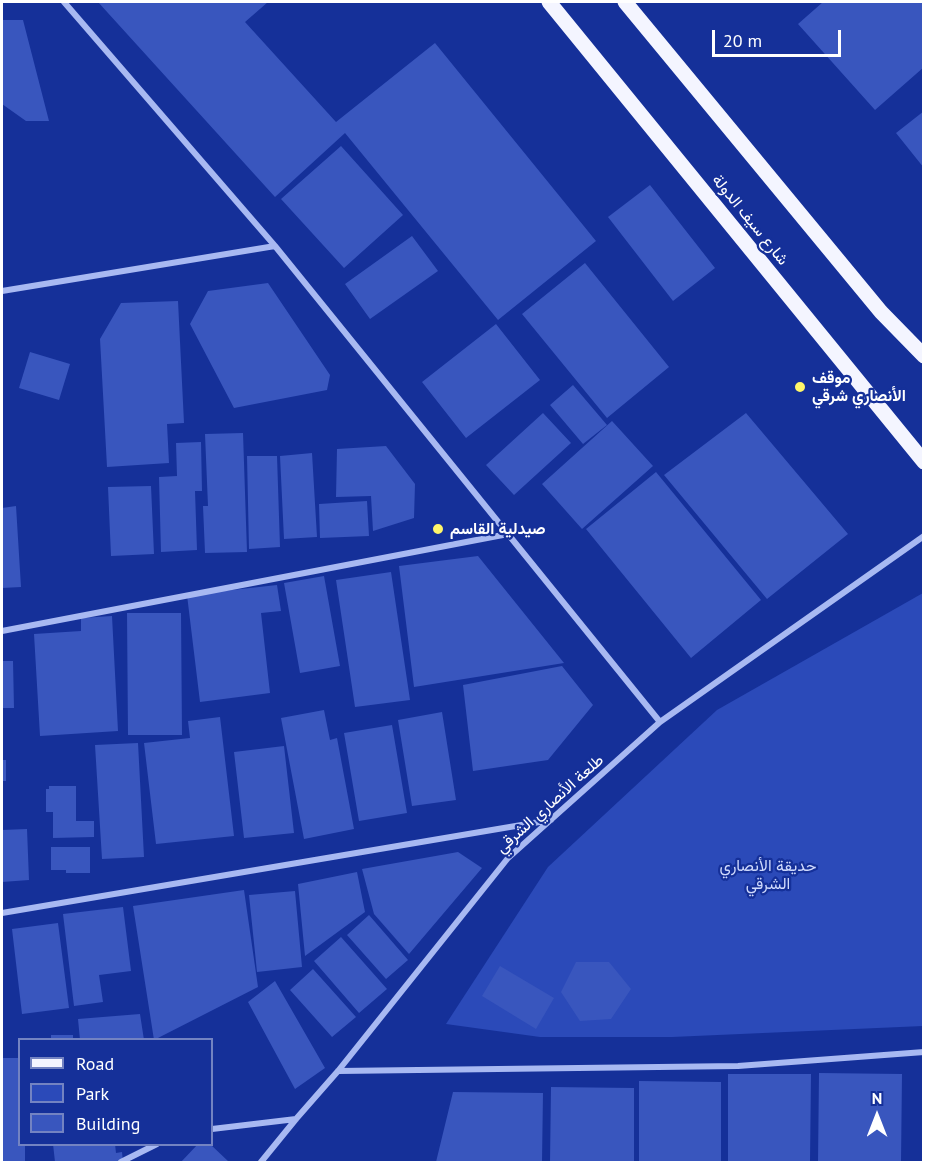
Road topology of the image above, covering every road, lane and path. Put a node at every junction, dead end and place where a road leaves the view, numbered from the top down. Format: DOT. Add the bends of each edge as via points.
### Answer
graph roads {
  1 [pos="64,2"];
  2 [pos="549,2"];
  3 [pos="625,2"];
  4 [pos="274,246"];
  5 [pos="2,291"];
  6 [pos="924,356"];
  7 [pos="924,462"];
  8 [pos="508,534"];
  9 [pos="924,536"];
  10 [pos="2,631"];
  11 [pos="660,722"];
  12 [pos="552,819"];
  13 [pos="2,913"];
  14 [pos="924,1052"];
  15 [pos="338,1071"];
  16 [pos="296,1119"];
  17 [pos="213,1129"];
  18 [pos="153,1146"];
  19 [pos="121,1162"];
  20 [pos="261,1162"];
  1 -- 4 [label="street"];
  2 -- 7 [label="main road, شارع سيف الدولة"];
  3 -- 6 [label="main road" via="881,312"];
  4 -- 5 [label="street"];
  4 -- 8 [label="street"];
  8 -- 10 [label="street"];
  8 -- 11 [label="street"];
  9 -- 11 [label="street, طلعة الأنصاري الشرقي"];
  11 -- 12 [label="street, طلعة الأنصاري الشرقي"];
  12 -- 13 [label="street"];
  12 -- 15 [label="street, طلعة الأنصاري الشرقي" via="508,858"];
  14 -- 15 [label="street" via="738,1066"];
  15 -- 16 [label="street, طلعة الأنصاري الشرقي"];
  16 -- 17 [label="street"];
  16 -- 20 [label="street, طلعة الأنصاري الشرقي"];
  18 -- 19 [label="street"];
}
